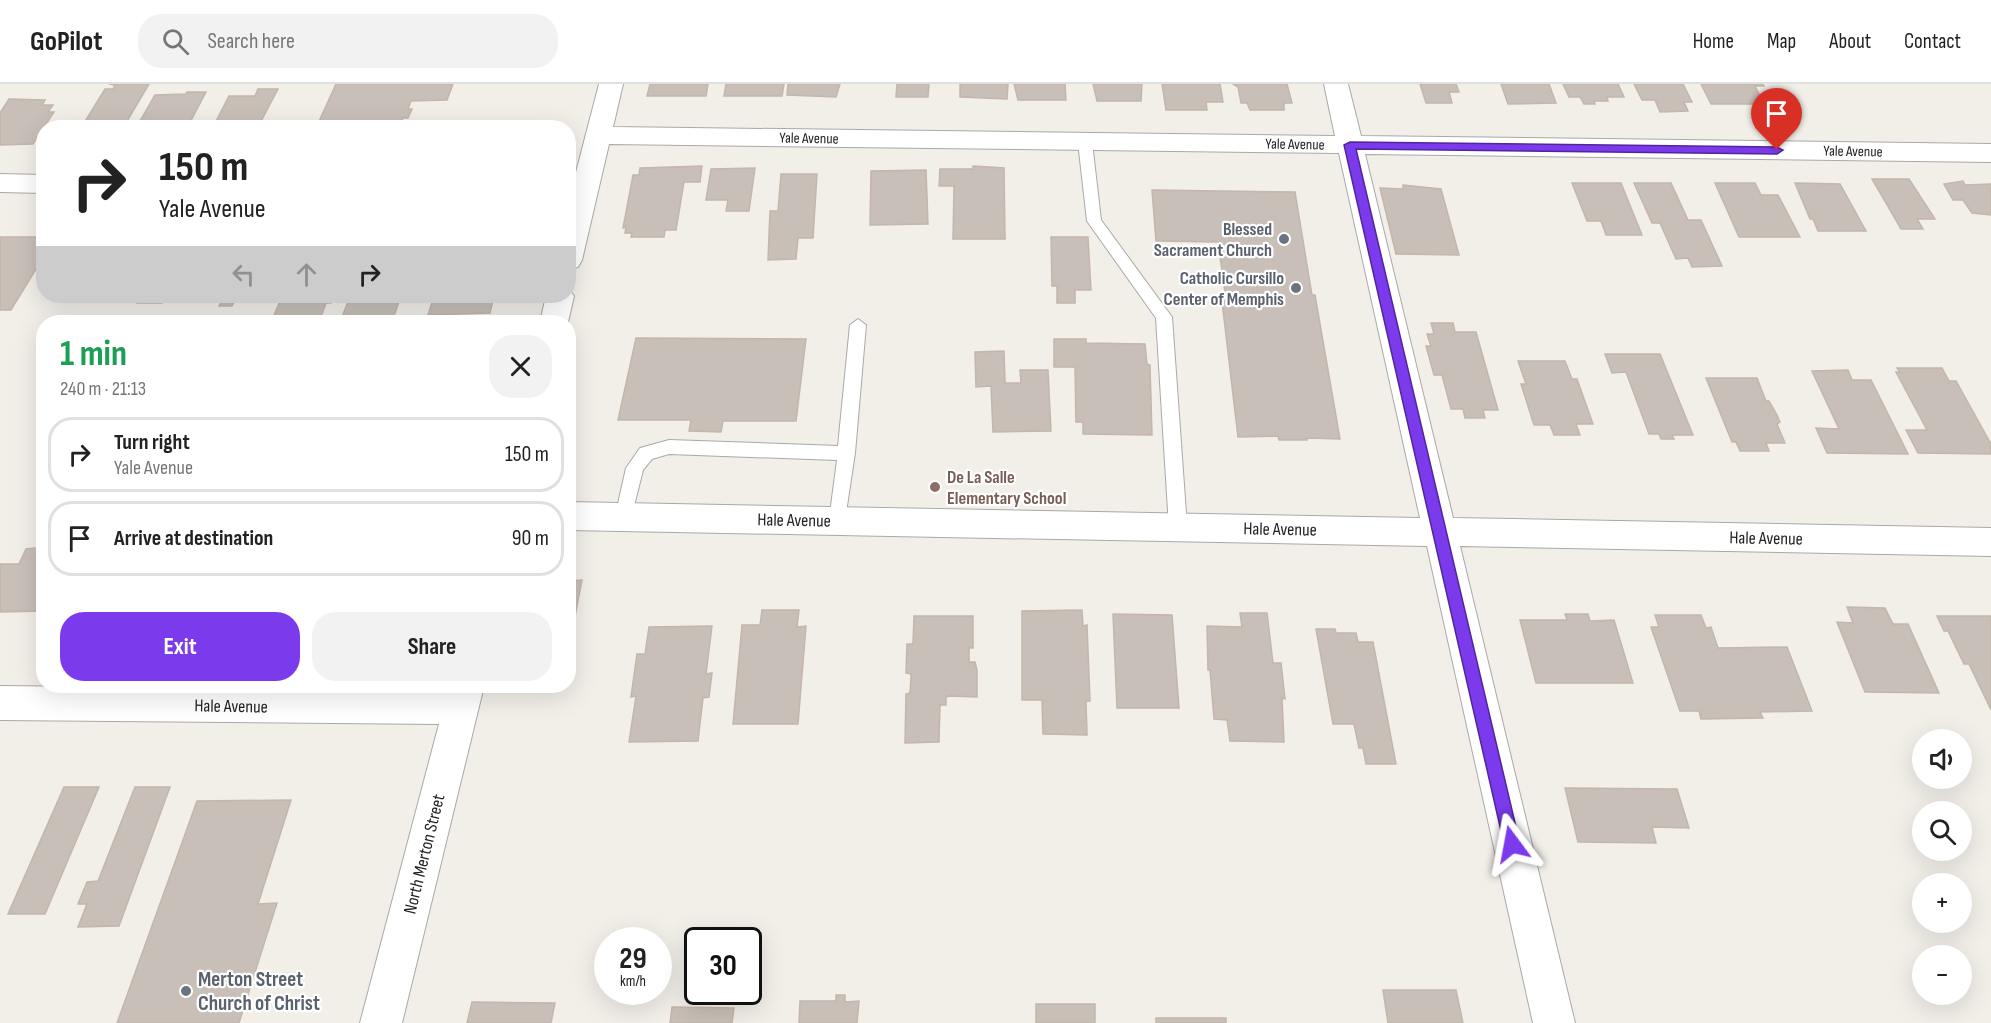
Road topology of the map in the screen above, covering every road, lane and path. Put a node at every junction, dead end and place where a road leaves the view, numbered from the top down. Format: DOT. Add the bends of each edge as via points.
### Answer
graph roads {
  1 [pos="611,84"];
  2 [pos="1336,84"];
  3 [pos="599,135"];
  4 [pos="1085,142"];
  5 [pos="1350,145"];
  6 [pos="1991,153"];
  7 [pos="0,183"];
  8 [pos="36,184"];
  9 [pos="577,187"];
  10 [pos="858,325"];
  11 [pos="846,453"];
  12 [pos="576,516"];
  13 [pos="624,517"];
  14 [pos="838,521"];
  15 [pos="1178,527"];
  16 [pos="1439,532"];
  17 [pos="1991,542"];
  18 [pos="464,697"];
  19 [pos="0,703"];
  20 [pos="381,1023"];
  21 [pos="1554,1023"];
  1 -- 3 [label="street"];
  2 -- 5 [label="street"];
  3 -- 4 [label="street, Yale Avenue"];
  3 -- 9 [label="street"];
  4 -- 5 [label="street, Yale Avenue"];
  4 -- 15 [label="lane" via="1094,221 1164,317"];
  5 -- 6 [label="street, Yale Avenue"];
  5 -- 16 [label="street"];
  7 -- 8 [label="street"];
  10 -- 11 [label="lane"];
  11 -- 13 [label="lane" via="669,447 646,453 635,468"];
  11 -- 14 [label="lane"];
  12 -- 13 [label="street, Hale Avenue"];
  13 -- 14 [label="street, Hale Avenue"];
  14 -- 15 [label="street, Hale Avenue"];
  15 -- 16 [label="street, Hale Avenue"];
  16 -- 17 [label="street, Hale Avenue"];
  16 -- 21 [label="street"];
  18 -- 19 [label="street, Hale Avenue"];
  18 -- 20 [label="street, North Merton Street"];
}
